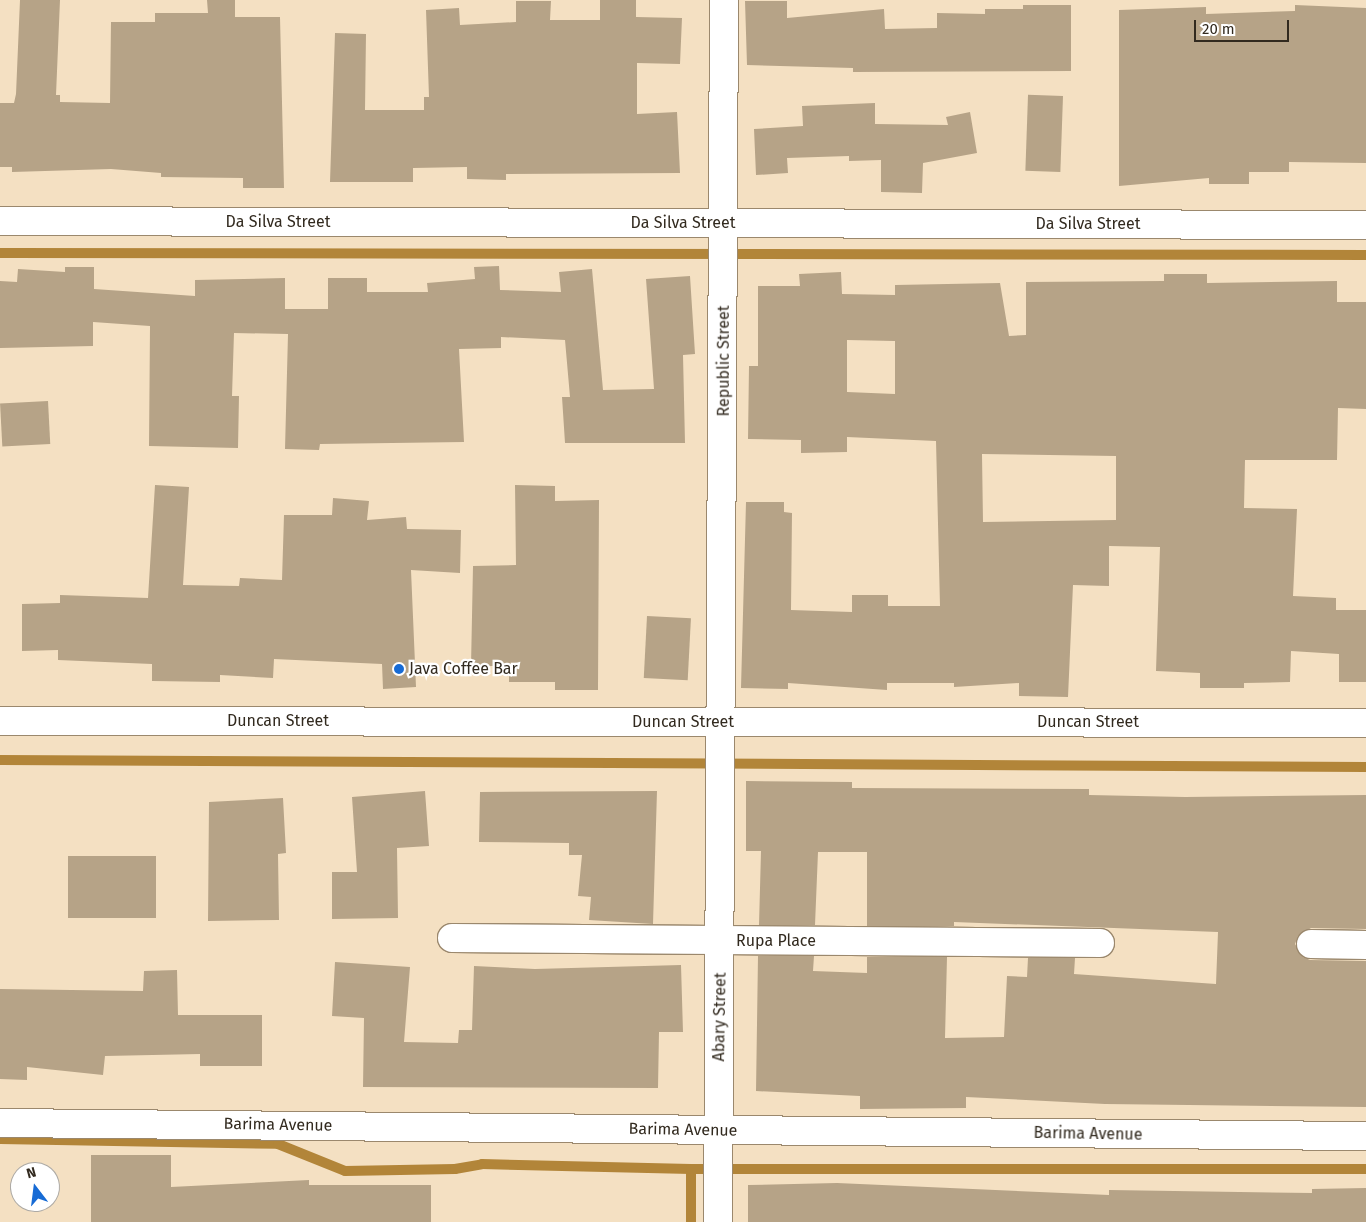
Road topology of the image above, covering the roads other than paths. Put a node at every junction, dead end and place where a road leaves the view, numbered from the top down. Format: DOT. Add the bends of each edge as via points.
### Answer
graph roads {
  1 [pos="724,0"];
  2 [pos="0,221"];
  3 [pos="1366,225"];
  4 [pos="724,228"];
  5 [pos="0,721"];
  6 [pos="1366,723"];
  7 [pos="722,731"];
  8 [pos="452,938"];
  9 [pos="720,940"];
  10 [pos="1100,943"];
  11 [pos="1311,944"];
  12 [pos="1366,945"];
  13 [pos="0,1122"];
  14 [pos="1366,1136"];
  15 [pos="718,1137"];
  16 [pos="718,1222"];
  1 -- 4 [label="street, Republic Street"];
  2 -- 4 [label="street, Da Silva Street"];
  3 -- 4 [label="street, Da Silva Street"];
  4 -- 7 [label="street, Republic Street"];
  5 -- 7 [label="street, Duncan Street"];
  6 -- 7 [label="street, Duncan Street"];
  7 -- 9 [label="street, Abary Street"];
  8 -- 9 [label="street, Rupa Place"];
  9 -- 10 [label="street, Rupa Place"];
  9 -- 15 [label="street, Abary Street"];
  11 -- 12 [label="street"];
  13 -- 15 [label="street, Barima Avenue"];
  14 -- 15 [label="street, Barima Avenue"];
  15 -- 16 [label="street, Abary Street"];
}
